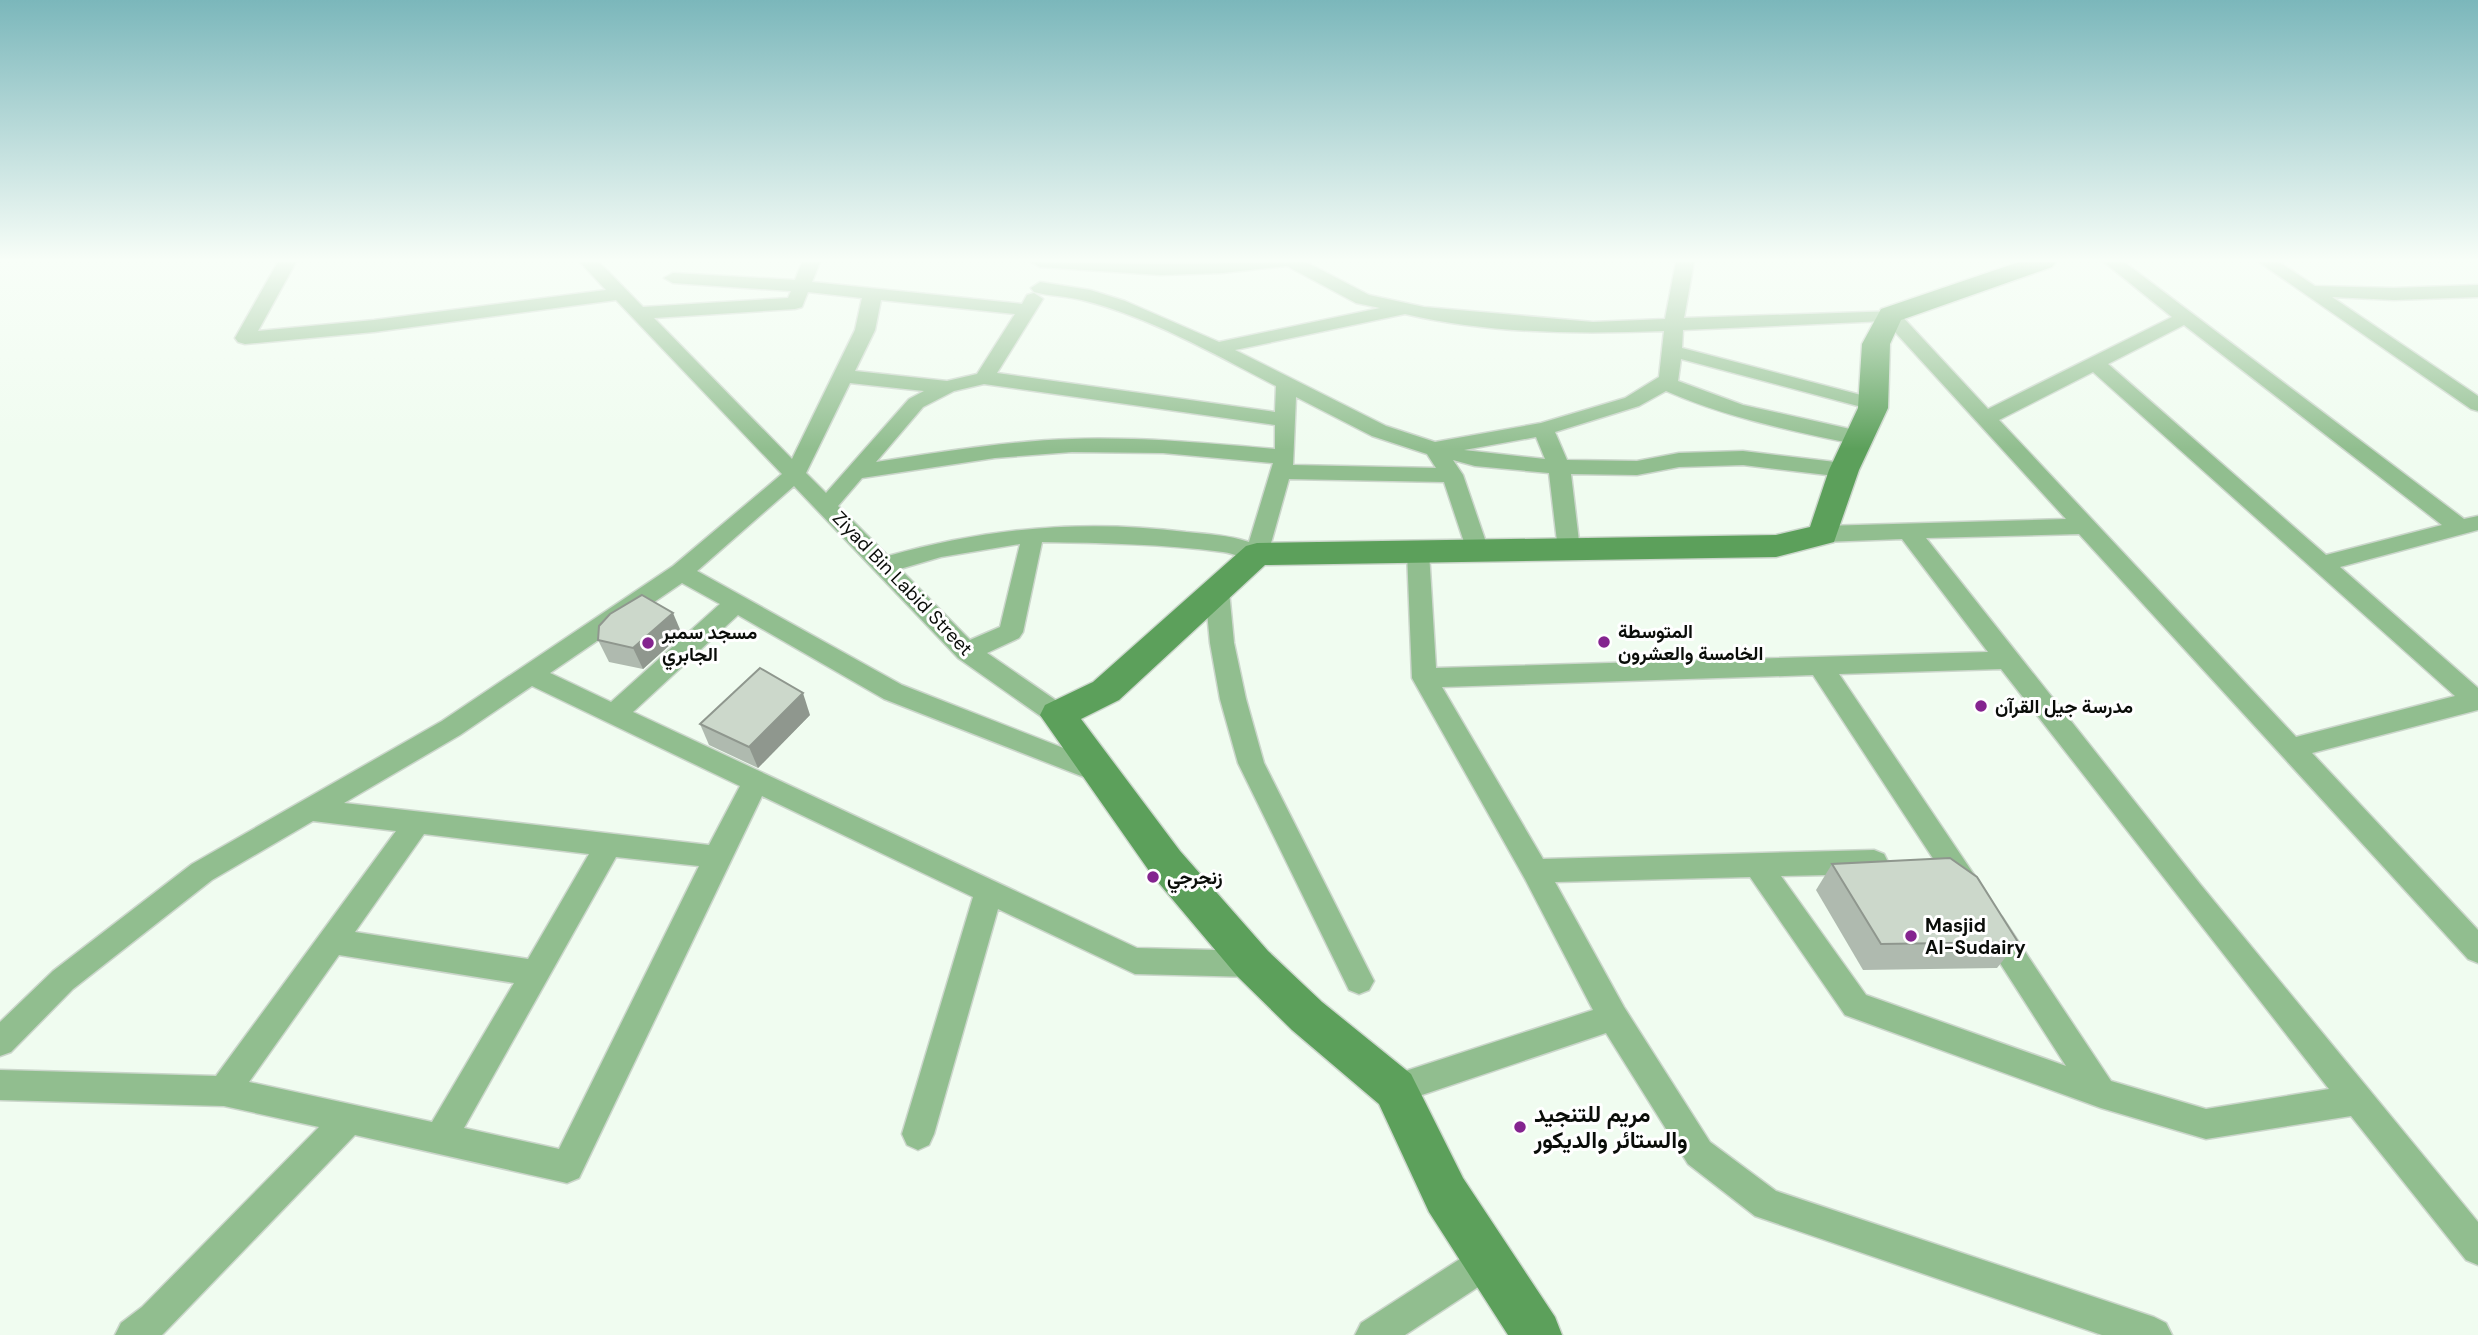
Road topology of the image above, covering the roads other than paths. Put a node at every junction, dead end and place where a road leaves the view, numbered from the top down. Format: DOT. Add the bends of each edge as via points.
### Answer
graph roads {
  1 [pos="253,324"];
  2 [pos="387,324"];
  3 [pos="651,324"];
  4 [pos="866,324"];
  5 [pos="1018,324"];
  6 [pos="1162,324"];
  7 [pos="1331,324"];
  8 [pos="1541,324"];
  9 [pos="1668,324"];
  10 [pos="1674,324"];
  11 [pos="1886,324"];
  12 [pos="1899,324"];
  13 [pos="2172,324"];
  14 [pos="2196,324"];
  15 [pos="2358,324"];
  16 [pos="1216,348"];
  17 [pos="1672,351"];
  18 [pos="2095,363"];
  19 [pos="844,376"];
  20 [pos="984,379"];
  21 [pos="1665,383"];
  22 [pos="1286,385"];
  23 [pos="947,387"];
  24 [pos="1873,404"];
  25 [pos="2478,405"];
  26 [pos="1986,418"];
  27 [pos="1286,420"];
  28 [pos="1543,429"];
  29 [pos="1859,438"];
  30 [pos="1434,449"];
  31 [pos="1283,464"];
  32 [pos="1559,467"];
  33 [pos="1844,470"];
  34 [pos="856,472"];
  35 [pos="796,473"];
  36 [pos="1452,475"];
  37 [pos="827,505"];
  38 [pos="2086,526"];
  39 [pos="2469,526"];
  40 [pos="1909,531"];
  41 [pos="1032,534"];
  42 [pos="1823,534"];
  43 [pos="1569,550"];
  44 [pos="1478,551"];
  45 [pos="1418,552"];
  46 [pos="1256,554"];
  47 [pos="2321,564"];
  48 [pos="882,566"];
  49 [pos="681,572"];
  50 [pos="1217,591"];
  51 [pos="736,603"];
  52 [pos="967,652"];
  53 [pos="2007,660"];
  54 [pos="1820,666"];
  55 [pos="530,674"];
  56 [pos="1424,678"];
  57 [pos="2477,701"];
  58 [pos="614,714"];
  59 [pos="1058,715"];
  60 [pos="2291,748"];
  61 [pos="1103,774"];
  62 [pos="756,781"];
  63 [pos="309,810"];
  64 [pos="418,822"];
  65 [pos="609,844"];
  66 [pos="717,857"];
  67 [pos="1922,861"];
  68 [pos="1758,865"];
  69 [pos="1535,871"];
  70 [pos="989,892"];
  71 [pos="332,941"];
  72 [pos="2478,950"];
  73 [pos="1253,964"];
  74 [pos="535,972"];
  75 [pos="1359,981"];
  76 [pos="1613,1017"];
  77 [pos="0,1042"];
  78 [pos="0,1085"];
  79 [pos="1395,1089"];
  80 [pos="224,1091"];
  81 [pos="2101,1093"];
  82 [pos="2356,1100"];
  83 [pos="349,1119"];
  84 [pos="918,1134"];
  85 [pos="440,1139"];
  86 [pos="2478,1248"];
  87 [pos="1489,1260"];
  88 [pos="133,1335"];
  89 [pos="1373,1335"];
  90 [pos="1537,1335"];
  91 [pos="2154,1335"];
  1 -- 2 [label="street" via="245,338"];
  3 -- 35 [label="street, Ziyad Bin Labid Street"];
  4 -- 19 [label="street"];
  5 -- 20 [label="street"];
  6 -- 16 [label="street"];
  7 -- 16 [label="street"];
  8 -- 9 [label="street" via="1593,328"];
  10 -- 17 [label="street"];
  11 -- 24 [label="street" via="1877,344"];
  12 -- 26 [label="street"];
  13 -- 18 [label="street"];
  14 -- 39 [label="street"];
  15 -- 25 [label="street"];
  16 -- 22 [label="street"];
  17 -- 21 [label="street"];
  17 -- 24 [label="street"];
  18 -- 26 [label="street"];
  18 -- 47 [label="street"];
  19 -- 23 [label="street"];
  19 -- 35 [label="street"];
  20 -- 23 [label="street"];
  20 -- 27 [label="street"];
  21 -- 28 [label="street" via="1632,402"];
  21 -- 29 [label="street" via="1739,412"];
  22 -- 27 [label="street"];
  22 -- 30 [label="street" via="1379,431"];
  23 -- 34 [label="street" via="916,403"];
  24 -- 29 [label="street"];
  26 -- 38 [label="street"];
  27 -- 31 [label="street"];
  28 -- 30 [label="street"];
  28 -- 32 [label="street"];
  29 -- 33 [label="street"];
  30 -- 32 [label="street" via="1475,459"];
  30 -- 36 [label="street"];
  31 -- 34 [label="street" via="1178,446 1053,447"];
  31 -- 36 [label="street"];
  31 -- 46 [label="street"];
  32 -- 33 [label="street" via="1637,468 1679,460 1743,458"];
  32 -- 43 [label="street"];
  33 -- 42 [label="street"];
  34 -- 37 [label="street"];
  35 -- 37 [label="street, Ziyad Bin Labid Street"];
  35 -- 49 [label="street"];
  36 -- 44 [label="street"];
  37 -- 48 [label="street, Ziyad Bin Labid Street"];
  38 -- 40 [label="street"];
  38 -- 60 [label="street"];
  39 -- 47 [label="street"];
  40 -- 42 [label="street"];
  40 -- 53 [label="street"];
  41 -- 46 [label="street" via="1158,536 1237,546"];
  41 -- 48 [label="street" via="940,549"];
  41 -- 52 [label="street" via="1011,632"];
  42 -- 43 [label="street" via="1776,546"];
  43 -- 44 [label="street"];
  44 -- 45 [label="street"];
  45 -- 46 [label="street"];
  45 -- 56 [label="street"];
  46 -- 50 [label="street"];
  47 -- 57 [label="street"];
  48 -- 52 [label="street, Ziyad Bin Labid Street"];
  49 -- 51 [label="street"];
  49 -- 55 [label="street"];
  50 -- 59 [label="street" via="1106,691"];
  50 -- 75 [label="street" via="1228,677 1251,763"];
  51 -- 58 [label="street"];
  51 -- 61 [label="street" via="893,692"];
  52 -- 59 [label="street, Ziyad Bin Labid Street"];
  53 -- 54 [label="street"];
  53 -- 82 [label="street"];
  54 -- 56 [label="street"];
  54 -- 67 [label="street"];
  55 -- 58 [label="street"];
  55 -- 63 [label="street" via="451,728"];
  56 -- 69 [label="street"];
  57 -- 60 [label="street"];
  58 -- 62 [label="street"];
  59 -- 61 [label="street, Ziyad Bin Labid Street"];
  60 -- 72 [label="street"];
  61 -- 73 [label="street, Ziyad Bin Labid Street" via="1166,863"];
  62 -- 66 [label="street"];
  62 -- 70 [label="street"];
  63 -- 64 [label="street"];
  63 -- 77 [label="street" via="202,872 63,980"];
  64 -- 65 [label="street"];
  64 -- 71 [label="street"];
  65 -- 66 [label="street"];
  65 -- 74 [label="street"];
  66 -- 85 [label="street" via="567,1167"];
  67 -- 68 [label="street"];
  67 -- 81 [label="street"];
  68 -- 69 [label="street"];
  68 -- 81 [label="street" via="1856,1005"];
  69 -- 76 [label="street"];
  70 -- 73 [label="street" via="1135,961"];
  70 -- 84 [label="street"];
  71 -- 74 [label="street"];
  71 -- 80 [label="street"];
  73 -- 79 [label="street, Ziyad Bin Labid Street"];
  74 -- 85 [label="street"];
  76 -- 79 [label="street"];
  76 -- 91 [label="street" via="1699,1153 1767,1205"];
  78 -- 80 [label="street"];
  79 -- 87 [label="street, Ziyad Bin Labid Street" via="1446,1195"];
  80 -- 83 [label="street"];
  81 -- 82 [label="street" via="2206,1124"];
  82 -- 86 [label="street"];
  83 -- 85 [label="street"];
  83 -- 88 [label="street" via="154,1319"];
  87 -- 89 [label="street"];
  87 -- 90 [label="street, Ziyad Bin Labid Street"];
}
